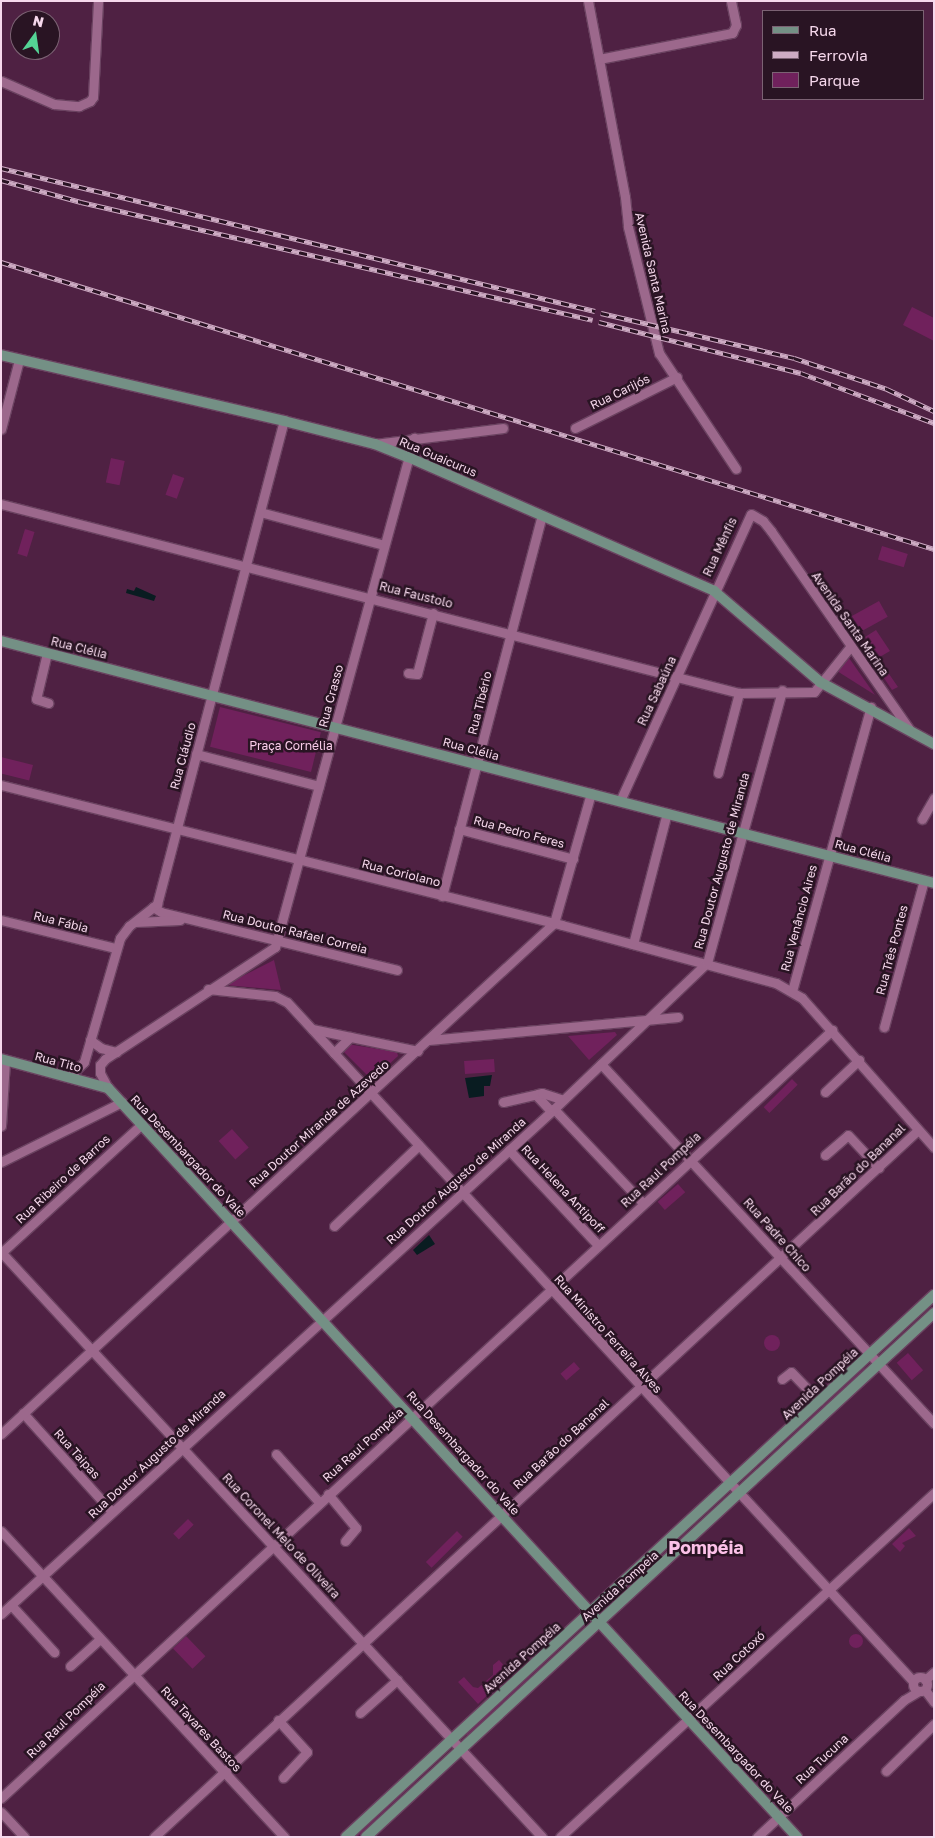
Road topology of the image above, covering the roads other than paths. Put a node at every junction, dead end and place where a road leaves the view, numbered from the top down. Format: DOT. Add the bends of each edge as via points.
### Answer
graph roads {
  1 [pos="98,1"];
  2 [pos="588,1"];
  3 [pos="731,1"];
  4 [pos="599,59"];
  5 [pos="1,81"];
  6 [pos="1,356"];
  7 [pos="19,360"];
  8 [pos="677,378"];
  9 [pos="284,421"];
  10 [pos="503,428"];
  11 [pos="575,428"];
  12 [pos="1,429"];
  13 [pos="414,438"];
  14 [pos="375,444"];
  15 [pos="408,457"];
  16 [pos="736,469"];
  17 [pos="1,504"];
  18 [pos="260,512"];
  19 [pos="749,515"];
  20 [pos="542,516"];
  21 [pos="384,545"];
  22 [pos="246,565"];
  23 [pos="714,591"];
  24 [pos="370,597"];
  25 [pos="433,612"];
  26 [pos="510,633"];
  27 [pos="1,642"];
  28 [pos="850,647"];
  29 [pos="48,653"];
  30 [pos="408,673"];
  31 [pos="676,678"];
  32 [pos="820,682"];
  33 [pos="782,690"];
  34 [pos="739,693"];
  35 [pos="212,695"];
  36 [pos="48,703"];
  37 [pos="871,707"];
  38 [pos="335,727"];
  39 [pos="909,729"];
  40 [pos="934,744"];
  41 [pos="196,754"];
  42 [pos="477,764"];
  43 [pos="718,773"];
  44 [pos="1,785"];
  45 [pos="319,786"];
  46 [pos="591,793"];
  47 [pos="934,798"];
  48 [pos="620,801"];
  49 [pos="667,813"];
  50 [pos="922,819"];
  51 [pos="176,829"];
  52 [pos="459,829"];
  53 [pos="743,833"];
  54 [pos="829,856"];
  55 [pos="573,860"];
  56 [pos="299,861"];
  57 [pos="929,881"];
  58 [pos="442,896"];
  59 [pos="153,907"];
  60 [pos="188,919"];
  61 [pos="1,920"];
  62 [pos="133,923"];
  63 [pos="554,923"];
  64 [pos="277,940"];
  65 [pos="634,944"];
  66 [pos="115,948"];
  67 [pos="707,963"];
  68 [pos="397,970"];
  69 [pos="208,989"];
  70 [pos="792,991"];
  71 [pos="678,1017"];
  72 [pos="649,1019"];
  73 [pos="625,1022"];
  74 [pos="445,1025"];
  75 [pos="884,1027"];
  76 [pos="312,1029"];
  77 [pos="638,1029"];
  78 [pos="832,1030"];
  79 [pos="350,1037"];
  80 [pos="462,1037"];
  81 [pos="90,1040"];
  82 [pos="429,1040"];
  83 [pos="418,1051"];
  84 [pos="116,1052"];
  85 [pos="334,1053"];
  86 [pos="3,1060"];
  87 [pos="859,1060"];
  88 [pos="600,1064"];
  89 [pos="69,1077"];
  90 [pos="108,1088"];
  91 [pos="825,1092"];
  92 [pos="372,1094"];
  93 [pos="536,1095"];
  94 [pos="563,1100"];
  95 [pos="122,1102"];
  96 [pos="503,1102"];
  97 [pos="553,1110"];
  98 [pos="142,1124"];
  99 [pos="1,1126"];
  100 [pos="918,1130"];
  101 [pos="418,1145"];
  102 [pos="934,1147"];
  103 [pos="509,1150"];
  104 [pos="825,1155"];
  105 [pos="691,1160"];
  106 [pos="1,1162"];
  107 [pos="879,1168"];
  108 [pos="462,1192"];
  109 [pos="643,1203"];
  110 [pos="232,1220"];
  111 [pos="334,1226"];
  112 [pos="598,1245"];
  113 [pos="2,1253"];
  114 [pos="782,1259"];
  115 [pos="551,1288"];
  116 [pos="934,1296"];
  117 [pos="934,1313"];
  118 [pos="323,1319"];
  119 [pos="93,1350"];
  120 [pos="870,1354"];
  121 [pos="878,1364"];
  122 [pos="782,1379"];
  123 [pos="640,1389"];
  124 [pos="819,1401"];
  125 [pos="23,1413"];
  126 [pos="413,1417"];
  127 [pos="934,1424"];
  128 [pos="1,1434"];
  129 [pos="183,1448"];
  130 [pos="276,1454"];
  131 [pos="730,1486"];
  132 [pos="934,1493"];
  133 [pos="328,1494"];
  134 [pos="739,1495"];
  135 [pos="319,1502"];
  136 [pos="112,1512"];
  137 [pos="503,1515"];
  138 [pos="1,1532"];
  139 [pos="345,1541"];
  140 [pos="272,1545"];
  141 [pos="42,1576"];
  142 [pos="828,1590"];
  143 [pos="11,1605"];
  144 [pos="591,1612"];
  145 [pos="1,1614"];
  146 [pos="600,1621"];
  147 [pos="100,1638"];
  148 [pos="363,1644"];
  149 [pos="54,1652"];
  150 [pos="70,1666"];
  151 [pos="934,1672"];
  152 [pos="133,1674"];
  153 [pos="397,1680"];
  154 [pos="917,1687"];
  155 [pos="934,1702"];
  156 [pos="360,1713"];
  157 [pos="278,1720"];
  158 [pos="689,1720"];
  159 [pos="934,1724"];
  160 [pos="452,1739"];
  161 [pos="461,1749"];
  162 [pos="886,1771"];
  163 [pos="224,1773"];
  164 [pos="283,1778"];
  165 [pos="1,1798"];
  166 [pos="1,1812"];
  167 [pos="779,1817"];
  168 [pos="24,1837"];
  169 [pos="154,1837"];
  170 [pos="284,1837"];
  171 [pos="346,1837"];
  172 [pos="366,1837"];
  173 [pos="542,1837"];
  174 [pos="560,1837"];
  175 [pos="757,1837"];
  176 [pos="797,1837"];
  1 -- 5 [label="street" via="93,97 90,101 79,106 54,104"];
  2 -- 4 [label="street, Avenida Santa Marina"];
  3 -- 4 [label="street" via="736,25 732,33"];
  4 -- 8 [label="street, Avenida Santa Marina" via="626,197 628,227 651,324 659,353"];
  6 -- 7 [label="main road, Rua Guaicurus"];
  7 -- 9 [label="main road, Rua Guaicurus"];
  7 -- 12 [label="street"];
  8 -- 11 [label="street, Rua Carijós"];
  8 -- 16 [label="street, Avenida Santa Marina"];
  9 -- 14 [label="main road, Rua Guaicurus"];
  9 -- 18 [label="street, Rua Cláudio"];
  10 -- 13 [label="street"];
  13 -- 14 [label="street"];
  13 -- 15 [label="street"];
  14 -- 15 [label="main road, Rua Guaicurus"];
  15 -- 20 [label="main road, Rua Guaicurus"];
  15 -- 21 [label="street, Rua Crasso"];
  17 -- 22 [label="street, Rua Faustolo"];
  18 -- 21 [label="street"];
  18 -- 22 [label="street, Rua Cláudio"];
  19 -- 23 [label="street, Rua Mênfis"];
  19 -- 28 [label="street, Avenida Santa Marina" via="767,526"];
  20 -- 23 [label="main road, Rua Guaicurus"];
  20 -- 26 [label="street, Rua Tibério"];
  21 -- 24 [label="street, Rua Crasso"];
  22 -- 24 [label="street, Rua Faustolo"];
  22 -- 35 [label="street, Rua Cláudio"];
  23 -- 31 [label="street, Rua Sabaúna"];
  23 -- 32 [label="main road, Rua Guaicurus"];
  24 -- 25 [label="street, Rua Faustolo"];
  24 -- 38 [label="street, Rua Crasso"];
  25 -- 26 [label="street, Rua Faustolo"];
  25 -- 30 [label="street" via="417,674"];
  26 -- 31 [label="street, Rua Faustolo"];
  26 -- 42 [label="street, Rua Tibério"];
  27 -- 29 [label="main road, Rua Clélia"];
  28 -- 32 [label="street"];
  28 -- 39 [label="street, Avenida Santa Marina"];
  29 -- 35 [label="main road, Rua Clélia"];
  29 -- 36 [label="street" via="36,699"];
  31 -- 34 [label="street, Rua Faustolo"];
  31 -- 48 [label="street, Rua Sabaúna"];
  32 -- 33 [label="street, Rua Faustolo" via="814,692"];
  32 -- 37 [label="main road, Rua Guaicurus"];
  33 -- 34 [label="street, Rua Faustolo"];
  33 -- 53 [label="street, Rua Doutor Augusto de Miranda"];
  34 -- 43 [label="street"];
  35 -- 38 [label="main road, Rua Clélia"];
  35 -- 41 [label="street, Rua Cláudio"];
  37 -- 39 [label="main road, Rua Guaicurus"];
  37 -- 54 [label="street, Rua Venâncio Aires"];
  38 -- 42 [label="main road, Rua Clélia"];
  38 -- 45 [label="street, Rua Crasso"];
  39 -- 40 [label="main road, Rua Guaicurus"];
  41 -- 45 [label="street"];
  41 -- 51 [label="street, Rua Cláudio"];
  42 -- 46 [label="main road, Rua Clélia"];
  42 -- 52 [label="street, Rua Tibério"];
  44 -- 51 [label="street, Rua Coriolano"];
  45 -- 56 [label="street, Rua Crasso"];
  46 -- 48 [label="main road, Rua Clélia"];
  46 -- 55 [label="street"];
  47 -- 50 [label="street"];
  48 -- 49 [label="main road, Rua Clélia"];
  49 -- 53 [label="main road, Rua Clélia"];
  49 -- 65 [label="street"];
  51 -- 56 [label="street, Rua Coriolano"];
  51 -- 59 [label="street, Rua Cláudio" via="157,904"];
  52 -- 55 [label="street, Rua Pedro Feres"];
  52 -- 58 [label="street, Rua Tibério"];
  53 -- 54 [label="main road, Rua Clélia"];
  53 -- 67 [label="street, Rua Doutor Augusto de Miranda"];
  54 -- 57 [label="main road, Rua Clélia"];
  54 -- 70 [label="street, Rua Venâncio Aires"];
  55 -- 63 [label="street"];
  56 -- 58 [label="street, Rua Coriolano"];
  56 -- 64 [label="street, Rua Crasso"];
  57 -- 75 [label="street, Rua Três Pontes"];
  58 -- 63 [label="street, Rua Coriolano"];
  59 -- 60 [label="street, Rua Doutor Rafael Correia"];
  59 -- 62 [label="street, Rua Cláudio"];
  60 -- 62 [label="street, Rua Doutor Rafael Correia"];
  60 -- 64 [label="street, Rua Doutor Rafael Correia"];
  61 -- 66 [label="street, Rua Fábia"];
  62 -- 66 [label="street, Rua Cláudio"];
  63 -- 65 [label="street, Rua Coriolano"];
  63 -- 74 [label="street, Rua Doutor Miranda de Azevedo"];
  64 -- 68 [label="street, Rua Doutor Rafael Correia"];
  64 -- 69 [label="street" via="275,947"];
  65 -- 67 [label="street, Rua Coriolano"];
  66 -- 81 [label="street, Rua Cláudio"];
  67 -- 70 [label="street, Rua Coriolano"];
  67 -- 72 [label="street, Rua Doutor Augusto de Miranda"];
  69 -- 76 [label="street, Rua Ministro Ferreira Alves" via="275,996 286,1002"];
  69 -- 84 [label="street"];
  70 -- 78 [label="street, Rua Venâncio Aires"];
  71 -- 72 [label="street"];
  72 -- 73 [label="street"];
  72 -- 77 [label="street, Rua Doutor Augusto de Miranda"];
  73 -- 77 [label="street"];
  73 -- 80 [label="street"];
  74 -- 80 [label="street"];
  74 -- 82 [label="street, Rua Doutor Miranda de Azevedo"];
  76 -- 79 [label="street"];
  76 -- 85 [label="street, Rua Ministro Ferreira Alves"];
  77 -- 88 [label="street, Rua Doutor Augusto de Miranda"];
  78 -- 87 [label="street, Rua Venâncio Aires"];
  78 -- 105 [label="street, Rua Raul Pompéia"];
  79 -- 83 [label="street"];
  79 -- 85 [label="street"];
  80 -- 82 [label="street"];
  81 -- 84 [label="street" via="101,1048"];
  81 -- 89 [label="street, Rua Cláudio" via="80,1068"];
  82 -- 83 [label="street, Rua Doutor Miranda de Azevedo"];
  83 -- 92 [label="street, Rua Doutor Miranda de Azevedo"];
  84 -- 90 [label="street" via="105,1059 99,1069"];
  85 -- 92 [label="street, Rua Ministro Ferreira Alves"];
  86 -- 89 [label="main road, Rua Tito"];
  86 -- 99 [label="street"];
  87 -- 91 [label="street"];
  87 -- 100 [label="street, Rua Venâncio Aires"];
  88 -- 94 [label="street, Rua Doutor Augusto de Miranda"];
  88 -- 105 [label="street, Rua Padre Chico"];
  89 -- 90 [label="main road, Rua Tito"];
  90 -- 95 [label="main road, Rua Desembargador do Vale"];
  92 -- 101 [label="street, Rua Ministro Ferreira Alves"];
  92 -- 110 [label="street, Rua Doutor Miranda de Azevedo"];
  93 -- 94 [label="street" via="547,1094"];
  93 -- 96 [label="street"];
  93 -- 97 [label="street"];
  94 -- 97 [label="street, Rua Doutor Augusto de Miranda"];
  95 -- 98 [label="main road, Rua Desembargador do Vale"];
  95 -- 106 [label="street"];
  97 -- 103 [label="street, Rua Doutor Augusto de Miranda"];
  97 -- 109 [label="street"];
  98 -- 110 [label="main road, Rua Desembargador do Vale"];
  98 -- 113 [label="street, Rua Ribeiro de Barros"];
  100 -- 102 [label="street, Rua Venâncio Aires"];
  100 -- 107 [label="street, Rua Barão do Bananal"];
  101 -- 108 [label="street, Rua Ministro Ferreira Alves"];
  101 -- 111 [label="street"];
  103 -- 108 [label="street, Rua Doutor Augusto de Miranda"];
  103 -- 112 [label="street, Rua Helena Antipoff"];
  104 -- 107 [label="street" via="848,1135"];
  105 -- 109 [label="street, Rua Raul Pompéia"];
  105 -- 114 [label="street, Rua Padre Chico"];
  107 -- 114 [label="street, Rua Barão do Bananal"];
  108 -- 115 [label="street, Rua Ministro Ferreira Alves"];
  108 -- 118 [label="street, Rua Doutor Augusto de Miranda"];
  109 -- 112 [label="street, Rua Raul Pompéia"];
  110 -- 118 [label="main road, Rua Desembargador do Vale"];
  110 -- 119 [label="street, Rua Doutor Miranda de Azevedo"];
  112 -- 115 [label="street, Rua Raul Pompéia"];
  113 -- 119 [label="street, Rua Coronel Melo de Oliveira"];
  114 -- 120 [label="street, Rua Padre Chico"];
  114 -- 123 [label="street, Rua Barão do Bananal"];
  115 -- 123 [label="street, Rua Ministro Ferreira Alves"];
  115 -- 126 [label="street, Rua Raul Pompéia"];
  116 -- 120 [label="main road"];
  117 -- 121 [label="main road, Avenida Pompeia"];
  118 -- 126 [label="main road, Rua Desembargador do Vale"];
  118 -- 129 [label="street, Rua Doutor Augusto de Miranda"];
  119 -- 125 [label="street, Rua Doutor Miranda de Azevedo"];
  119 -- 129 [label="street, Rua Coronel Melo de Oliveira"];
  120 -- 121 [label="street, Rua Padre Chico"];
  120 -- 124 [label="main road, Avenida Pompéia"];
  121 -- 127 [label="street, Rua Padre Chico"];
  121 -- 134 [label="main road, Avenida Pompeia"];
  122 -- 124 [label="street" via="791,1372"];
  123 -- 131 [label="street, Rua Ministro Ferreira Alves"];
  123 -- 137 [label="street, Rua Barão do Bananal"];
  124 -- 131 [label="main road, Avenida Pompéia"];
  125 -- 128 [label="street, Rua Doutor Miranda de Azevedo"];
  125 -- 136 [label="street, Rua Taipas"];
  126 -- 133 [label="street, Rua Raul Pompéia"];
  126 -- 137 [label="main road, Rua Desembargador do Vale"];
  129 -- 136 [label="street, Rua Doutor Augusto de Miranda"];
  129 -- 140 [label="street, Rua Coronel Melo de Oliveira"];
  130 -- 135 [label="street"];
  131 -- 134 [label="street, Rua Ministro Ferreira Alves"];
  131 -- 144 [label="main road, Avenida Pompéia"];
  132 -- 142 [label="street, Rua Cotoxó"];
  133 -- 135 [label="street, Rua Raul Pompéia"];
  133 -- 139 [label="street" via="356,1528"];
  134 -- 142 [label="street, Rua Ministro Ferreira Alves"];
  134 -- 146 [label="main road, Avenida Pompeia"];
  135 -- 140 [label="street, Rua Raul Pompéia"];
  136 -- 141 [label="street, Rua Doutor Augusto de Miranda"];
  137 -- 144 [label="main road, Rua Desembargador do Vale"];
  137 -- 148 [label="street, Rua Barão do Bananal"];
  138 -- 141 [label="street, Rua Tavares Bastos"];
  140 -- 148 [label="street, Rua Coronel Melo de Oliveira"];
  140 -- 152 [label="street, Rua Raul Pompéia"];
  141 -- 143 [label="street, Rua Doutor Augusto de Miranda"];
  141 -- 147 [label="street, Rua Tavares Bastos"];
  142 -- 154 [label="street, Rua Ministro Ferreira Alves"];
  142 -- 158 [label="street, Rua Cotoxó"];
  143 -- 145 [label="street, Rua Doutor Augusto de Miranda"];
  143 -- 149 [label="street"];
  144 -- 146 [label="main road, Rua Desembargador do Vale"];
  144 -- 160 [label="main road, Avenida Pompéia"];
  146 -- 158 [label="main road, Rua Desembargador do Vale"];
  146 -- 161 [label="main road, Avenida Pompeia"];
  147 -- 150 [label="street"];
  147 -- 152 [label="street, Rua Tavares Bastos"];
  148 -- 153 [label="street, Rua Coronel Melo de Oliveira"];
  148 -- 157 [label="street, Rua Barão do Bananal"];
  151 -- 154 [label="street"];
  152 -- 163 [label="street, Rua Tavares Bastos"];
  152 -- 165 [label="street, Rua Raul Pompéia"];
  153 -- 156 [label="street"];
  153 -- 160 [label="street, Rua Coronel Melo de Oliveira"];
  154 -- 155 [label="street, Rua Ministro Ferreira Alves"];
  154 -- 167 [label="street, Rua Tucuna"];
  157 -- 163 [label="street, Rua Barão do Bananal"];
  157 -- 164 [label="street" via="307,1752"];
  158 -- 167 [label="main road, Rua Desembargador do Vale"];
  158 -- 174 [label="street, Rua Cotoxó"];
  159 -- 162 [label="street"];
  160 -- 161 [label="street, Rua Coronel Melo de Oliveira"];
  160 -- 171 [label="main road, Avenida Pompéia"];
  161 -- 172 [label="main road, Avenida Pompeia"];
  161 -- 173 [label="street, Rua Coronel Melo de Oliveira"];
  163 -- 169 [label="street, Rua Barão do Bananal"];
  163 -- 170 [label="street, Rua Tavares Bastos"];
  166 -- 168 [label="street"];
  167 -- 175 [label="street, Rua Tucuna"];
  167 -- 176 [label="main road, Rua Desembargador do Vale"];
}
